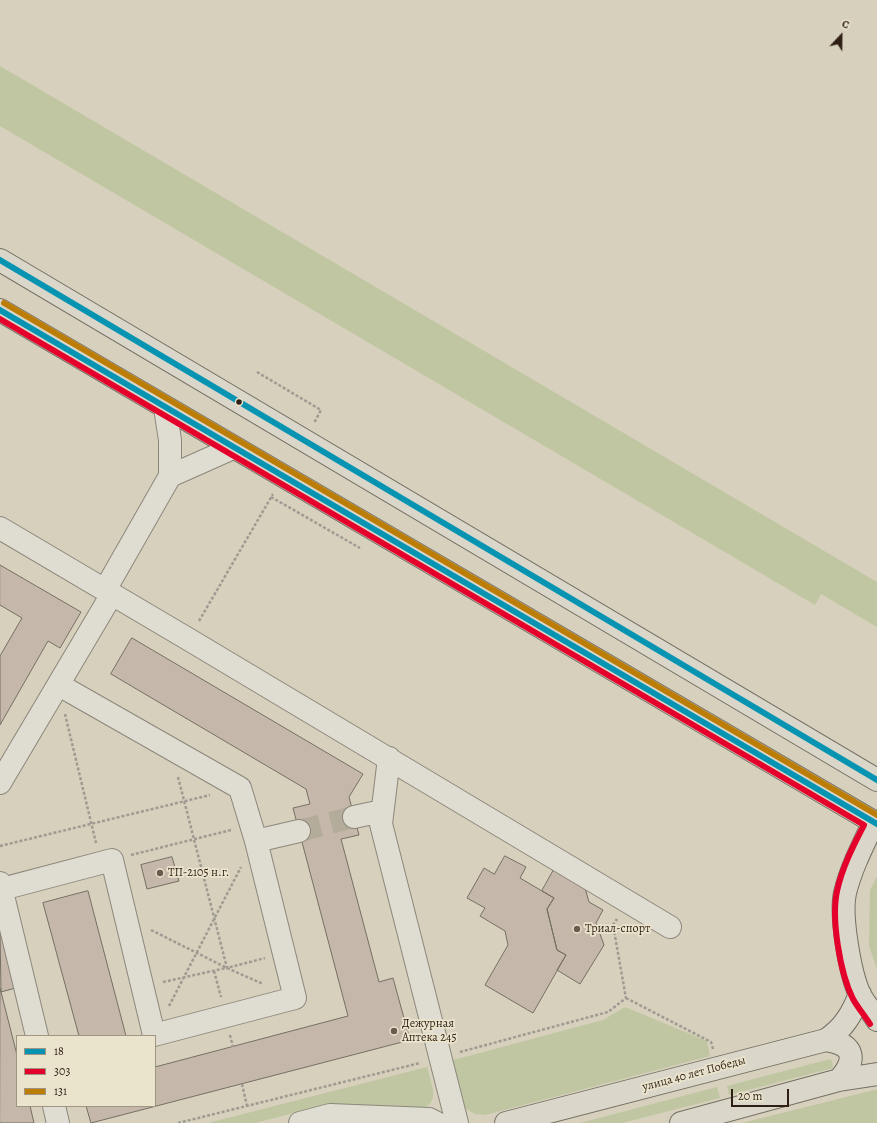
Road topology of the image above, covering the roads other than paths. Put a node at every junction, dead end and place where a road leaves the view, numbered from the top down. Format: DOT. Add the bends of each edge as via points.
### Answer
graph roads {
  1 [pos="0,260"];
  2 [pos="0,310"];
  3 [pos="165,408"];
  4 [pos="233,448"];
  5 [pos="170,476"];
  6 [pos="0,528"];
  7 [pos="108,592"];
  8 [pos="58,685"];
  9 [pos="389,758"];
  10 [pos="877,780"];
  11 [pos="0,783"];
  12 [pos="382,811"];
  13 [pos="354,817"];
  14 [pos="876,822"];
  15 [pos="299,831"];
  16 [pos="253,833"];
  17 [pos="1,886"];
  18 [pos="670,927"];
  19 [pos="860,994"];
  20 [pos="877,1020"];
  21 [pos="37,1035"];
  22 [pos="154,1035"];
  23 [pos="826,1040"];
  24 [pos="877,1074"];
  25 [pos="840,1080"];
  26 [pos="54,1107"];
  27 [pos="58,1123"];
  28 [pos="300,1123"];
  29 [pos="437,1123"];
  30 [pos="457,1123"];
  31 [pos="506,1123"];
  32 [pos="681,1123"];
  1 -- 10 [label="main road"];
  2 -- 3 [label="main road"];
  3 -- 4 [label="main road"];
  3 -- 5 [label="street" via="170,440"];
  4 -- 5 [label="street"];
  4 -- 14 [label="main road"];
  5 -- 7 [label="street"];
  6 -- 7 [label="street"];
  7 -- 8 [label="street"];
  7 -- 9 [label="street"];
  8 -- 11 [label="street"];
  8 -- 16 [label="street" via="240,788"];
  9 -- 12 [label="street"];
  9 -- 18 [label="street"];
  12 -- 13 [label="street"];
  12 -- 30 [label="street" via="380,824"];
  14 -- 19 [label="main road" via="854,862 845,894 845,932"];
  15 -- 16 [label="street"];
  16 -- 22 [label="street" via="295,998"];
  17 -- 21 [label="street"];
  17 -- 22 [label="street" via="106,862 126,918"];
  19 -- 20 [label="main road"];
  19 -- 23 [label="main road, улица 40 лет Победы" via="851,1016"];
  23 -- 25 [label="main road" via="845,1045 850,1053 848,1071"];
  23 -- 31 [label="main road, улица 40 лет Победы"];
  24 -- 25 [label="main road"];
  25 -- 32 [label="main road"];
  26 -- 27 [label="street"];
  28 -- 29 [label="street" via="330,1115 429,1119"];
}
